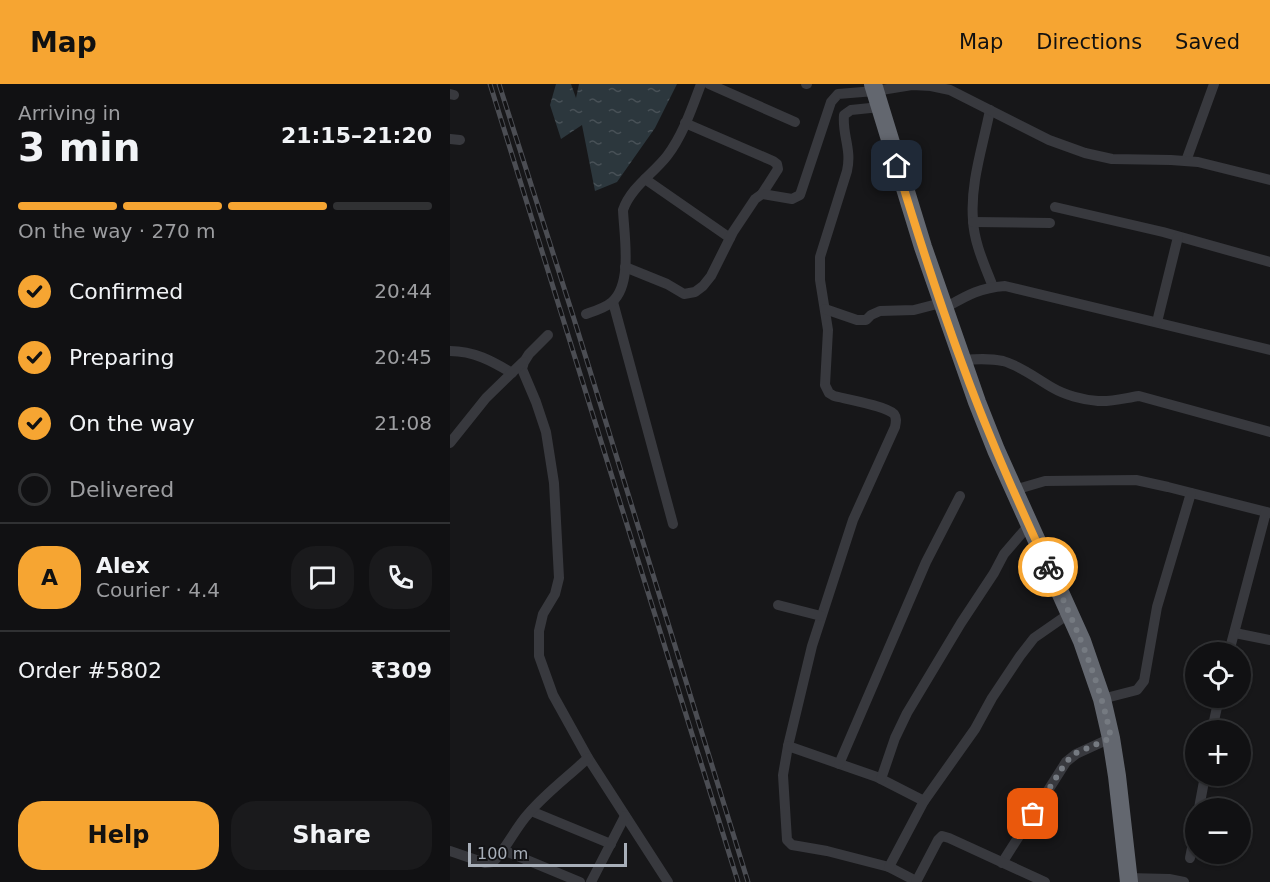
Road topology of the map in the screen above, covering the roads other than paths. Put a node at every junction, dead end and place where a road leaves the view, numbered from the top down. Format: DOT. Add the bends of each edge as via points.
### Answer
graph roads {
  1 [pos="701,84"];
  2 [pos="709,84"];
  3 [pos="1214,84"];
  4 [pos="962,89"];
  5 [pos="876,94"];
  6 [pos="990,110"];
  7 [pos="795,122"];
  8 [pos="685,123"];
  9 [pos="1186,161"];
  10 [pos="645,179"];
  11 [pos="1270,180"];
  12 [pos="762,194"];
  13 [pos="1054,207"];
  14 [pos="973,222"];
  15 [pos="1050,224"];
  16 [pos="1178,237"];
  17 [pos="730,238"];
  18 [pos="1270,262"];
  19 [pos="625,267"];
  20 [pos="993,287"];
  21 [pos="613,302"];
  22 [pos="942,306"];
  23 [pos="825,309"];
  24 [pos="586,314"];
  25 [pos="1157,322"];
  26 [pos="548,335"];
  27 [pos="1270,350"];
  28 [pos="450,351"];
  29 [pos="961,360"];
  30 [pos="524,362"];
  31 [pos="512,373"];
  32 [pos="1270,432"];
  33 [pos="450,443"];
  34 [pos="1014,490"];
  35 [pos="1191,493"];
  36 [pos="960,496"];
  37 [pos="1268,512"];
  38 [pos="673,524"];
  39 [pos="1029,525"];
  40 [pos="778,605"];
  41 [pos="1070,613"];
  42 [pos="821,616"];
  43 [pos="1234,633"];
  44 [pos="1270,640"];
  45 [pos="1232,642"];
  46 [pos="1102,699"];
  47 [pos="1111,738"];
  48 [pos="788,746"];
  49 [pos="588,758"];
  50 [pos="839,764"];
  51 [pos="880,779"];
  52 [pos="924,801"];
  53 [pos="531,811"];
  54 [pos="625,816"];
  55 [pos="611,844"];
  56 [pos="503,850"];
  57 [pos="450,851"];
  58 [pos="1002,863"];
  59 [pos="889,867"];
  60 [pos="1128,880"];
  61 [pos="580,882"];
  62 [pos="591,882"];
  63 [pos="668,882"];
  64 [pos="916,882"];
  65 [pos="1045,882"];
  66 [pos="1184,882"];
  1 -- 8 [label="street"];
  2 -- 7 [label="street"];
  3 -- 9 [label="street"];
  4 -- 5 [label="street" via="912,85"];
  4 -- 6 [label="street"];
  5 -- 12 [label="street" via="838,94 831,102 800,195 792,199"];
  5 -- 22 [label="highway"];
  5 -- 23 [label="street" via="844,115 850,158 820,257"];
  6 -- 9 [label="street" via="1049,140 1085,153 1112,159"];
  6 -- 14 [label="street" via="973,189"];
  8 -- 10 [label="street" via="667,156"];
  8 -- 12 [label="street" via="773,161 778,170"];
  9 -- 11 [label="street"];
  10 -- 17 [label="street"];
  10 -- 19 [label="street" via="623,210"];
  12 -- 17 [label="street" via="751,204"];
  13 -- 16 [label="street"];
  14 -- 15 [label="street"];
  14 -- 20 [label="street"];
  16 -- 18 [label="street"];
  16 -- 25 [label="street"];
  17 -- 19 [label="street" via="711,276 695,292 684,294"];
  19 -- 21 [label="street"];
  20 -- 22 [label="street"];
  20 -- 25 [label="street" via="1005,286"];
  21 -- 24 [label="street"];
  21 -- 38 [label="street"];
  22 -- 23 [label="street" via="880,311 862,321"];
  22 -- 29 [label="highway"];
  23 -- 42 [label="street" via="825,385 829,393 886,410 897,419 853,520"];
  25 -- 27 [label="street"];
  26 -- 30 [label="street"];
  28 -- 31 [label="street" via="484,357"];
  29 -- 32 [label="street" via="1005,362 1079,398 1120,401 1139,396"];
  29 -- 34 [label="highway"];
  30 -- 31 [label="street"];
  30 -- 49 [label="street" via="524,377 546,432 554,483 559,578 543,614 539,656 554,695"];
  31 -- 33 [label="street"];
  34 -- 35 [label="street" via="1045,480 1136,480"];
  34 -- 39 [label="highway"];
  35 -- 37 [label="street"];
  35 -- 46 [label="street" via="1157,607 1144,681 1137,690"];
  36 -- 50 [label="street" via="922,571"];
  37 -- 43 [label="street"];
  39 -- 41 [label="highway"];
  39 -- 51 [label="street" via="1004,554 907,713"];
  40 -- 42 [label="street"];
  41 -- 46 [label="highway"];
  41 -- 52 [label="street" via="1034,638 1020,656"];
  42 -- 48 [label="street"];
  43 -- 44 [label="street"];
  43 -- 45 [label="street"];
  46 -- 47 [label="highway"];
  47 -- 58 [label="street" via="1076,753 1066,762"];
  47 -- 60 [label="highway"];
  48 -- 50 [label="street"];
  48 -- 59 [label="street" via="783,775 787,840"];
  49 -- 53 [label="street"];
  49 -- 54 [label="street"];
  50 -- 51 [label="street"];
  51 -- 52 [label="street"];
  52 -- 59 [label="street"];
  53 -- 55 [label="street"];
  53 -- 56 [label="street"];
  54 -- 55 [label="street"];
  54 -- 63 [label="street"];
  55 -- 62 [label="street"];
  56 -- 57 [label="street" via="489,864"];
  56 -- 61 [label="street"];
  58 -- 64 [label="street" via="942,836"];
  58 -- 65 [label="street"];
  59 -- 64 [label="street"];
  60 -- 66 [label="street"];
}
